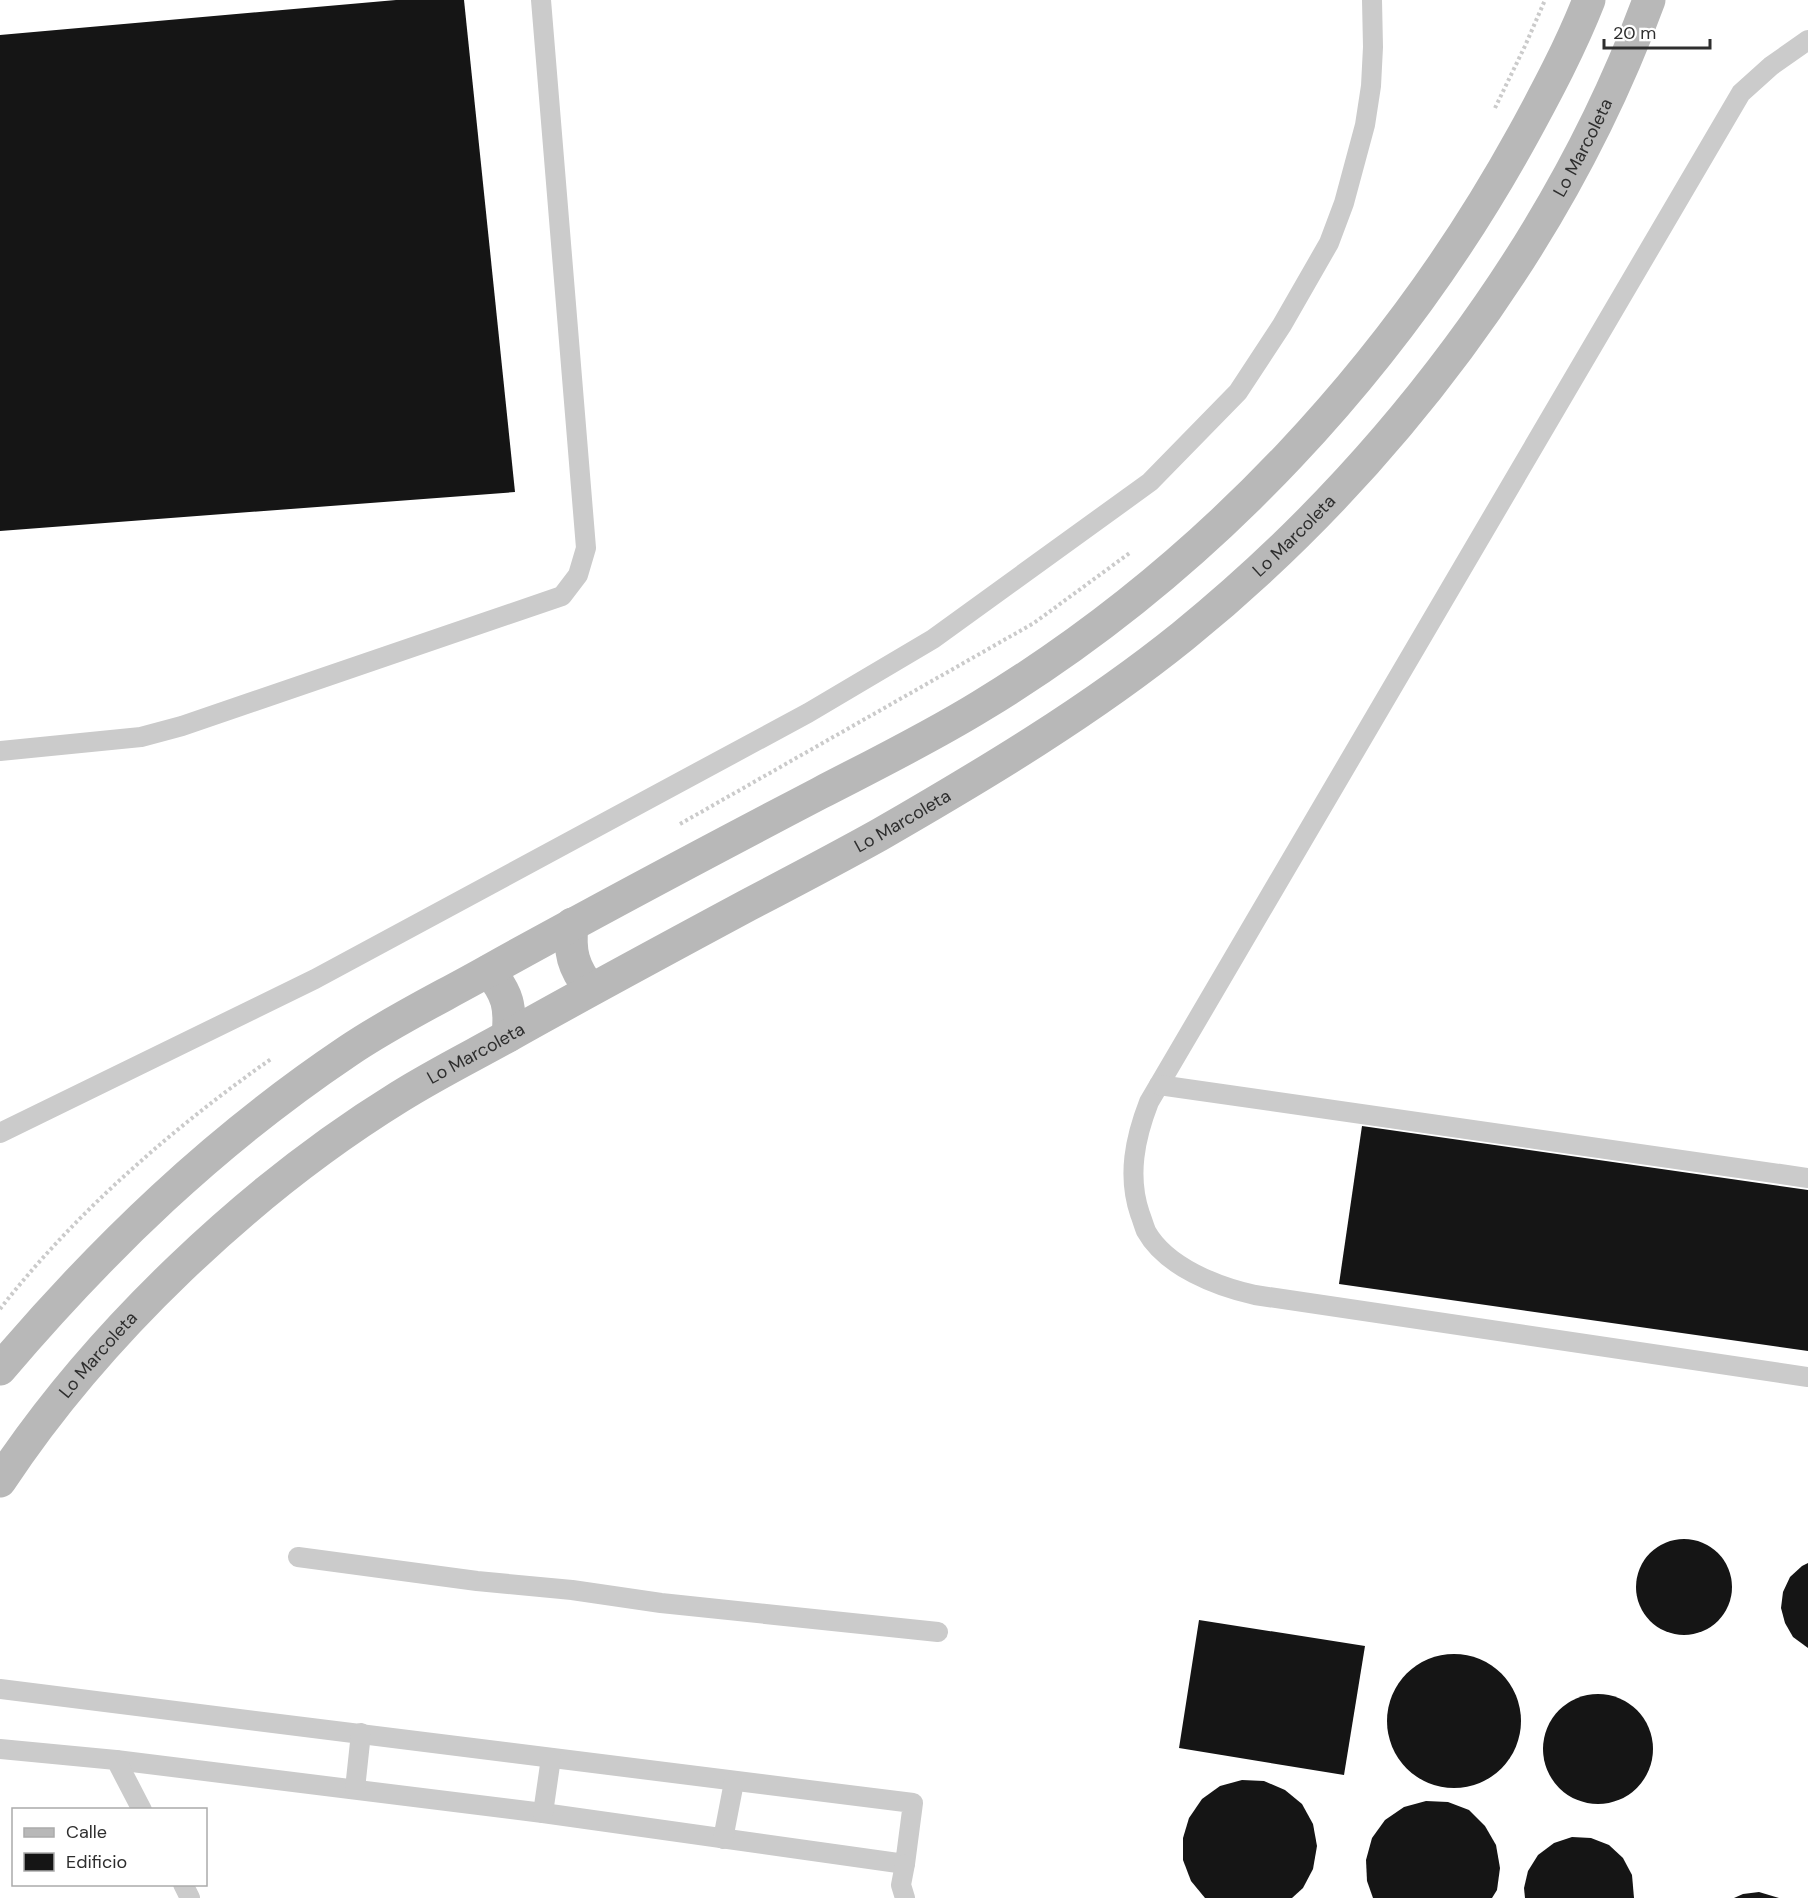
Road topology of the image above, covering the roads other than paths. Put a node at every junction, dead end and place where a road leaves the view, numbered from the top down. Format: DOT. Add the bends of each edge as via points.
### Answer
graph roads {
  1 [pos="541,0"];
  2 [pos="1372,0"];
  3 [pos="1589,0"];
  4 [pos="1649,0"];
  5 [pos="1808,40"];
  6 [pos="0,751"];
  7 [pos="572,924"];
  8 [pos="489,971"];
  9 [pos="590,989"];
  10 [pos="508,1036"];
  11 [pos="1159,1084"];
  12 [pos="0,1133"];
  13 [pos="1808,1178"];
  14 [pos="0,1369"];
  15 [pos="1808,1377"];
  16 [pos="0,1481"];
  17 [pos="298,1557"];
  18 [pos="938,1632"];
  19 [pos="0,1689"];
  20 [pos="361,1733"];
  21 [pos="0,1749"];
  22 [pos="551,1758"];
  23 [pos="116,1760"];
  24 [pos="734,1782"];
  25 [pos="355,1789"];
  26 [pos="141,1808"];
  27 [pos="543,1814"];
  28 [pos="723,1839"];
  29 [pos="905,1863"];
  30 [pos="905,1898"];
  1 -- 6 [label="lane" via="586,548 578,575 562,596 182,726 141,737"];
  2 -- 12 [label="lane" via="1371,86 1365,125 1329,243 1238,392 1150,482 933,639 808,713 315,979"];
  3 -- 7 [label="main road" via="1544,98 1448,259 1333,408 1204,539 1060,654 983,705 904,751"];
  4 -- 9 [label="main road, Lo Marcoleta" via="1610,93 1572,169 1482,315 1377,450 1250,579 1172,645 1032,743 878,836"];
  5 -- 11 [label="lane" via="1741,93"];
  7 -- 8 [label="main road"];
  7 -- 9 [label="main road" via="572,957"];
  8 -- 10 [label="main road" via="503,988 508,1004"];
  8 -- 14 [label="main road" via="354,1046 230,1138 115,1242"];
  9 -- 10 [label="main road, Lo Marcoleta"];
  10 -- 16 [label="main road, Lo Marcoleta" via="363,1121 218,1234 163,1286 62,1395"];
  11 -- 13 [label="lane"];
  11 -- 15 [label="lane" via="1139,1127 1134,1153 1133,1180 1138,1206 1146,1232 1161,1249 1202,1278 1255,1295"];
  17 -- 18 [label="lane" via="477,1581"];
  19 -- 20 [label="lane"];
  20 -- 22 [label="lane"];
  20 -- 25 [label="lane"];
  21 -- 23 [label="lane"];
  22 -- 24 [label="lane"];
  22 -- 27 [label="lane"];
  23 -- 25 [label="lane"];
  23 -- 26 [label="lane"];
  24 -- 28 [label="lane"];
  24 -- 29 [label="lane" via="913,1803"];
  25 -- 27 [label="lane"];
  27 -- 28 [label="lane"];
  28 -- 29 [label="lane"];
  29 -- 30 [label="lane" via="901,1885"];
}
